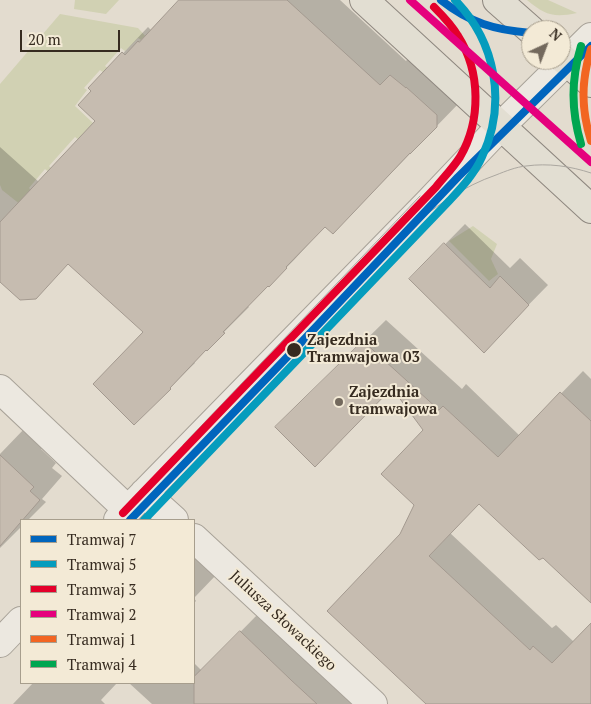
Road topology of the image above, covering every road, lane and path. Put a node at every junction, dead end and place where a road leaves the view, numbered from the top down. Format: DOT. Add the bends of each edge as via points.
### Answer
graph roads {
  1 [pos="364,0"];
  2 [pos="497,0"];
  3 [pos="521,21"];
  4 [pos="591,36"];
  5 [pos="571,52"];
  6 [pos="571,66"];
  7 [pos="553,70"];
  8 [pos="591,82"];
  9 [pos="501,126"];
  10 [pos="591,209"];
  11 [pos="0,390"];
  12 [pos="130,508"];
  13 [pos="170,519"];
  14 [pos="195,539"];
  15 [pos="20,622"];
  16 [pos="0,643"];
  17 [pos="373,704"];
  1 -- 9 [label="main road"];
  2 -- 3 [label="main road"];
  4 -- 5 [label="street"];
  6 -- 8 [label="main road"];
  7 -- 9 [label="street"];
  9 -- 10 [label="main road"];
  9 -- 12 [label="street"];
  11 -- 12 [label="street"];
  12 -- 13 [label="street"];
  14 -- 17 [label="street, Juliusza Słowackiego"];
  15 -- 16 [label="street"];
}
